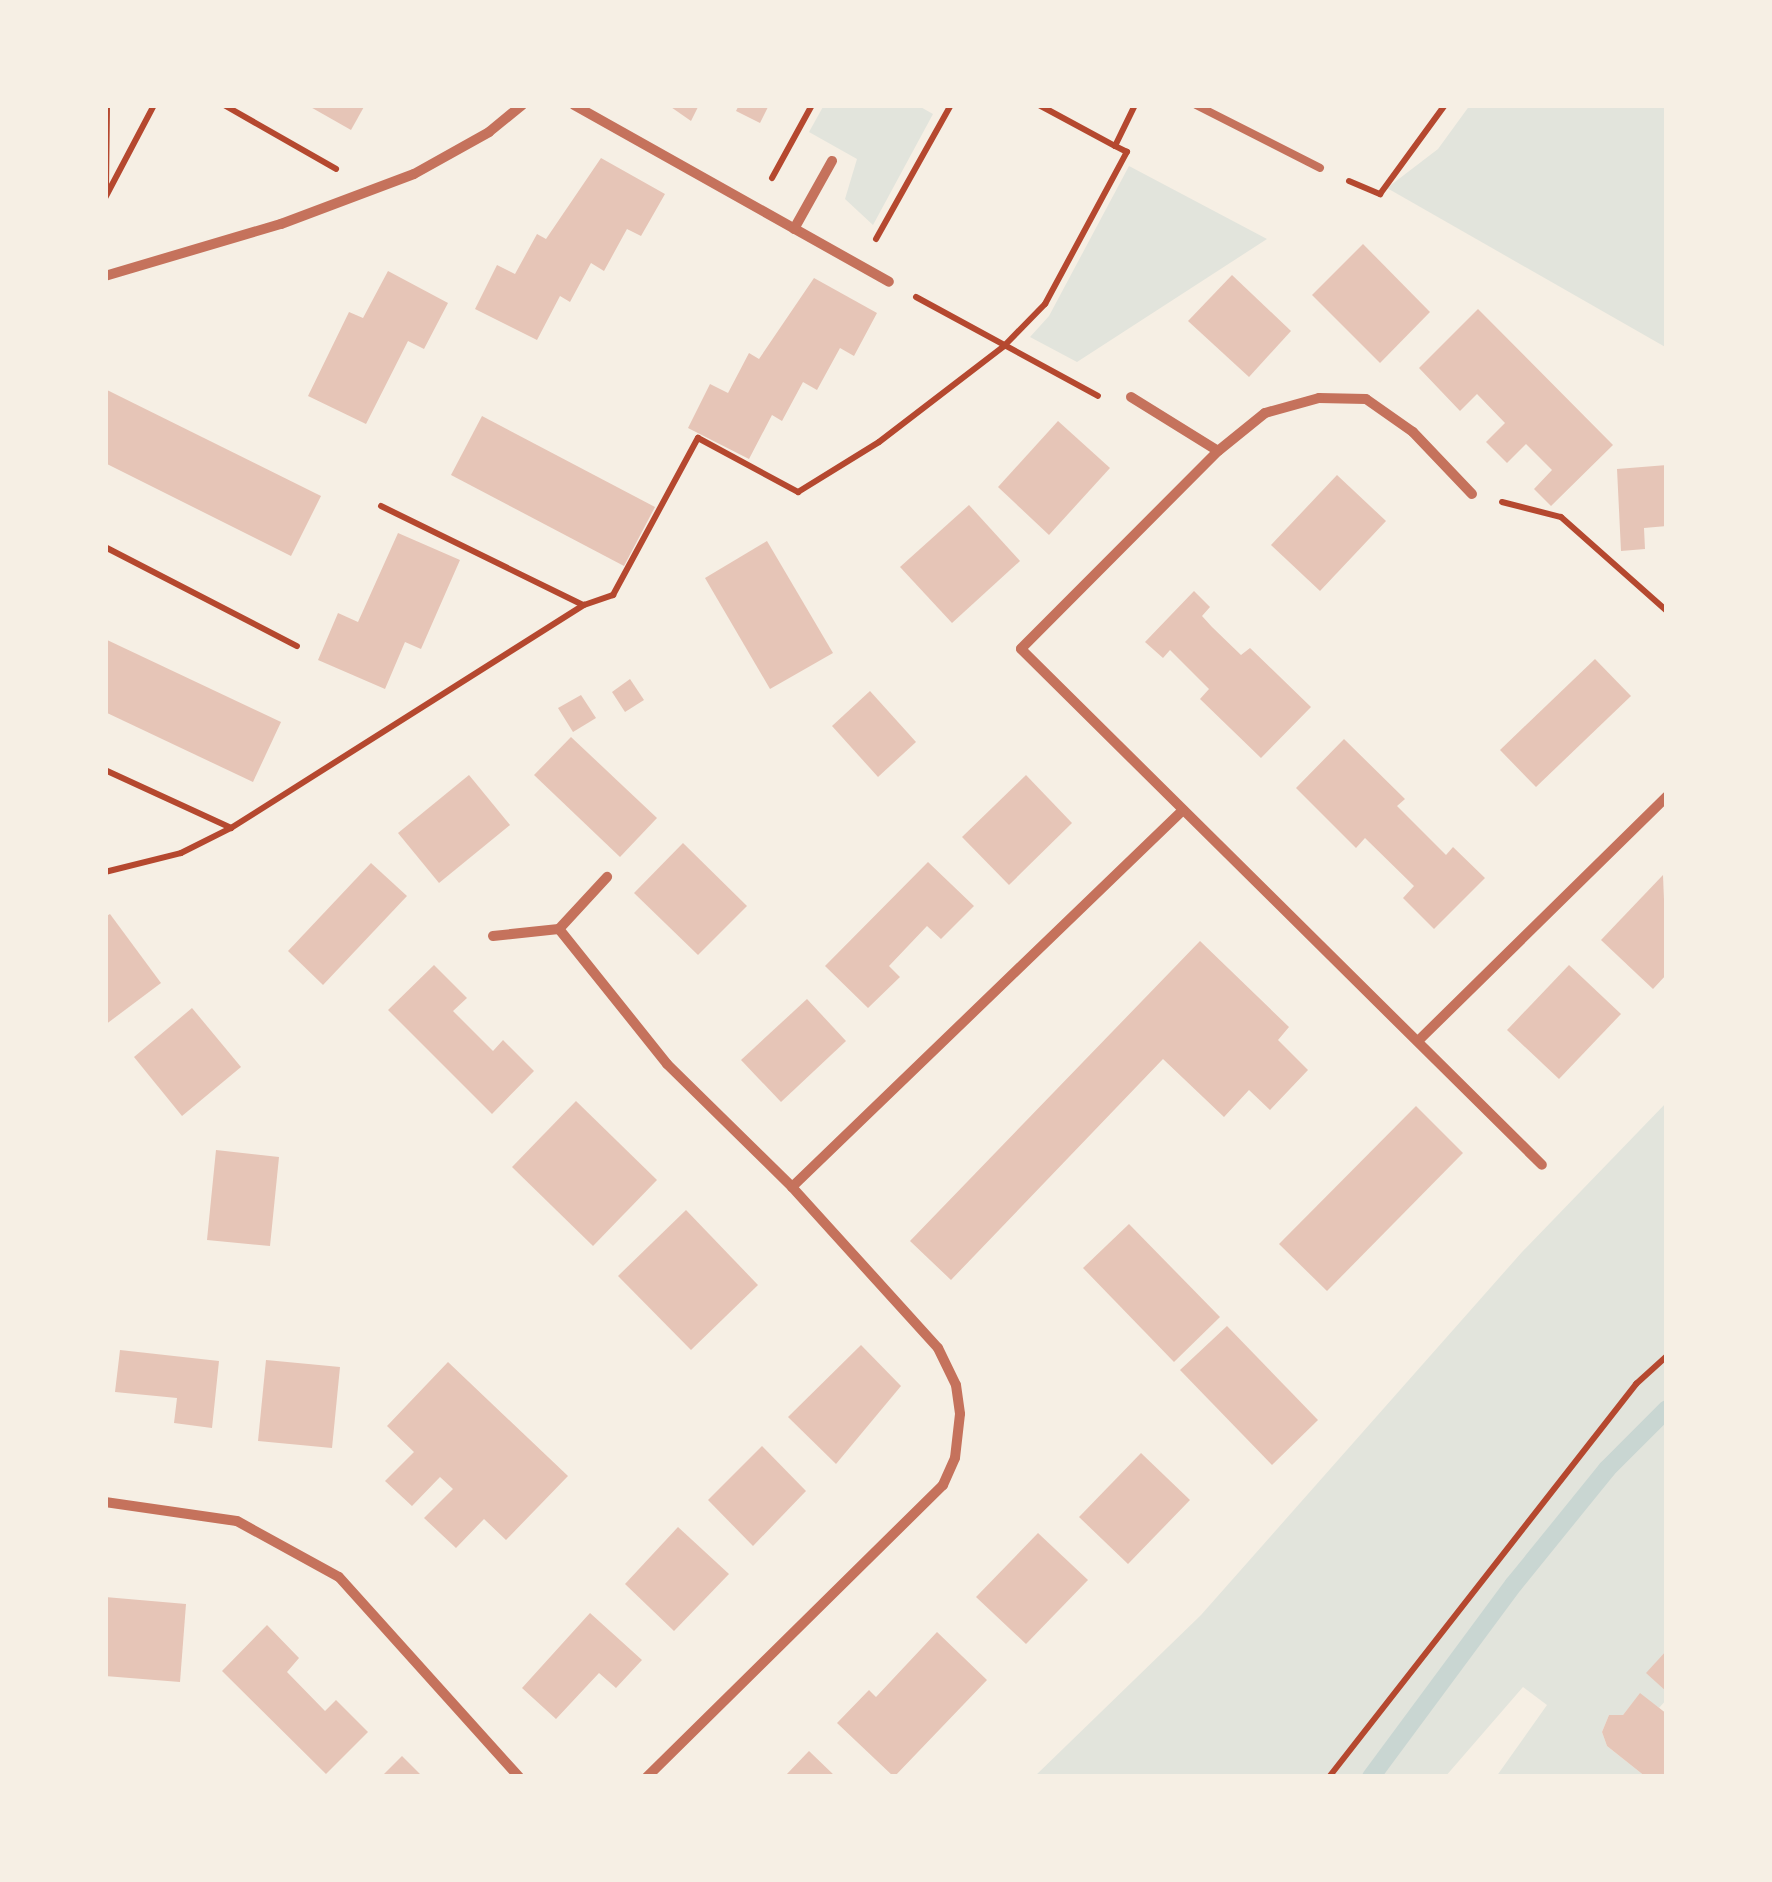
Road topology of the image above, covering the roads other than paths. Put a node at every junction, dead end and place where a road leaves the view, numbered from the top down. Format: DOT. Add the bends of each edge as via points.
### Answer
graph roads {
  1 [pos="522,105"];
  2 [pos="574,105"];
  3 [pos="1196,105"];
  4 [pos="832,161"];
  5 [pos="1320,168"];
  6 [pos="794,229"];
  7 [pos="105,276"];
  8 [pos="888,282"];
  9 [pos="1131,397"];
  10 [pos="1218,450"];
  11 [pos="1472,494"];
  12 [pos="1667,796"];
  13 [pos="1183,810"];
  14 [pos="607,877"];
  15 [pos="559,930"];
  16 [pos="493,936"];
  17 [pos="1418,1040"];
  18 [pos="1542,1165"];
  19 [pos="792,1188"];
  20 [pos="105,1502"];
  21 [pos="519,1777"];
  22 [pos="648,1777"];
  1 -- 7 [label="street" via="489,132 373,190"];
  2 -- 6 [label="street"];
  3 -- 5 [label="lane"];
  4 -- 6 [label="street"];
  6 -- 8 [label="street"];
  9 -- 10 [label="street"];
  10 -- 11 [label="street" via="1265,413 1320,398 1366,398 1413,432"];
  10 -- 13 [label="street" via="1021,649"];
  12 -- 17 [label="street"];
  13 -- 17 [label="street"];
  13 -- 19 [label="street"];
  14 -- 15 [label="street"];
  15 -- 16 [label="street"];
  15 -- 19 [label="street" via="667,1064"];
  17 -- 18 [label="street"];
  19 -- 22 [label="street" via="938,1348 956,1384 955,1458 943,1485"];
  20 -- 21 [label="street" via="236,1522 339,1577"];
}
